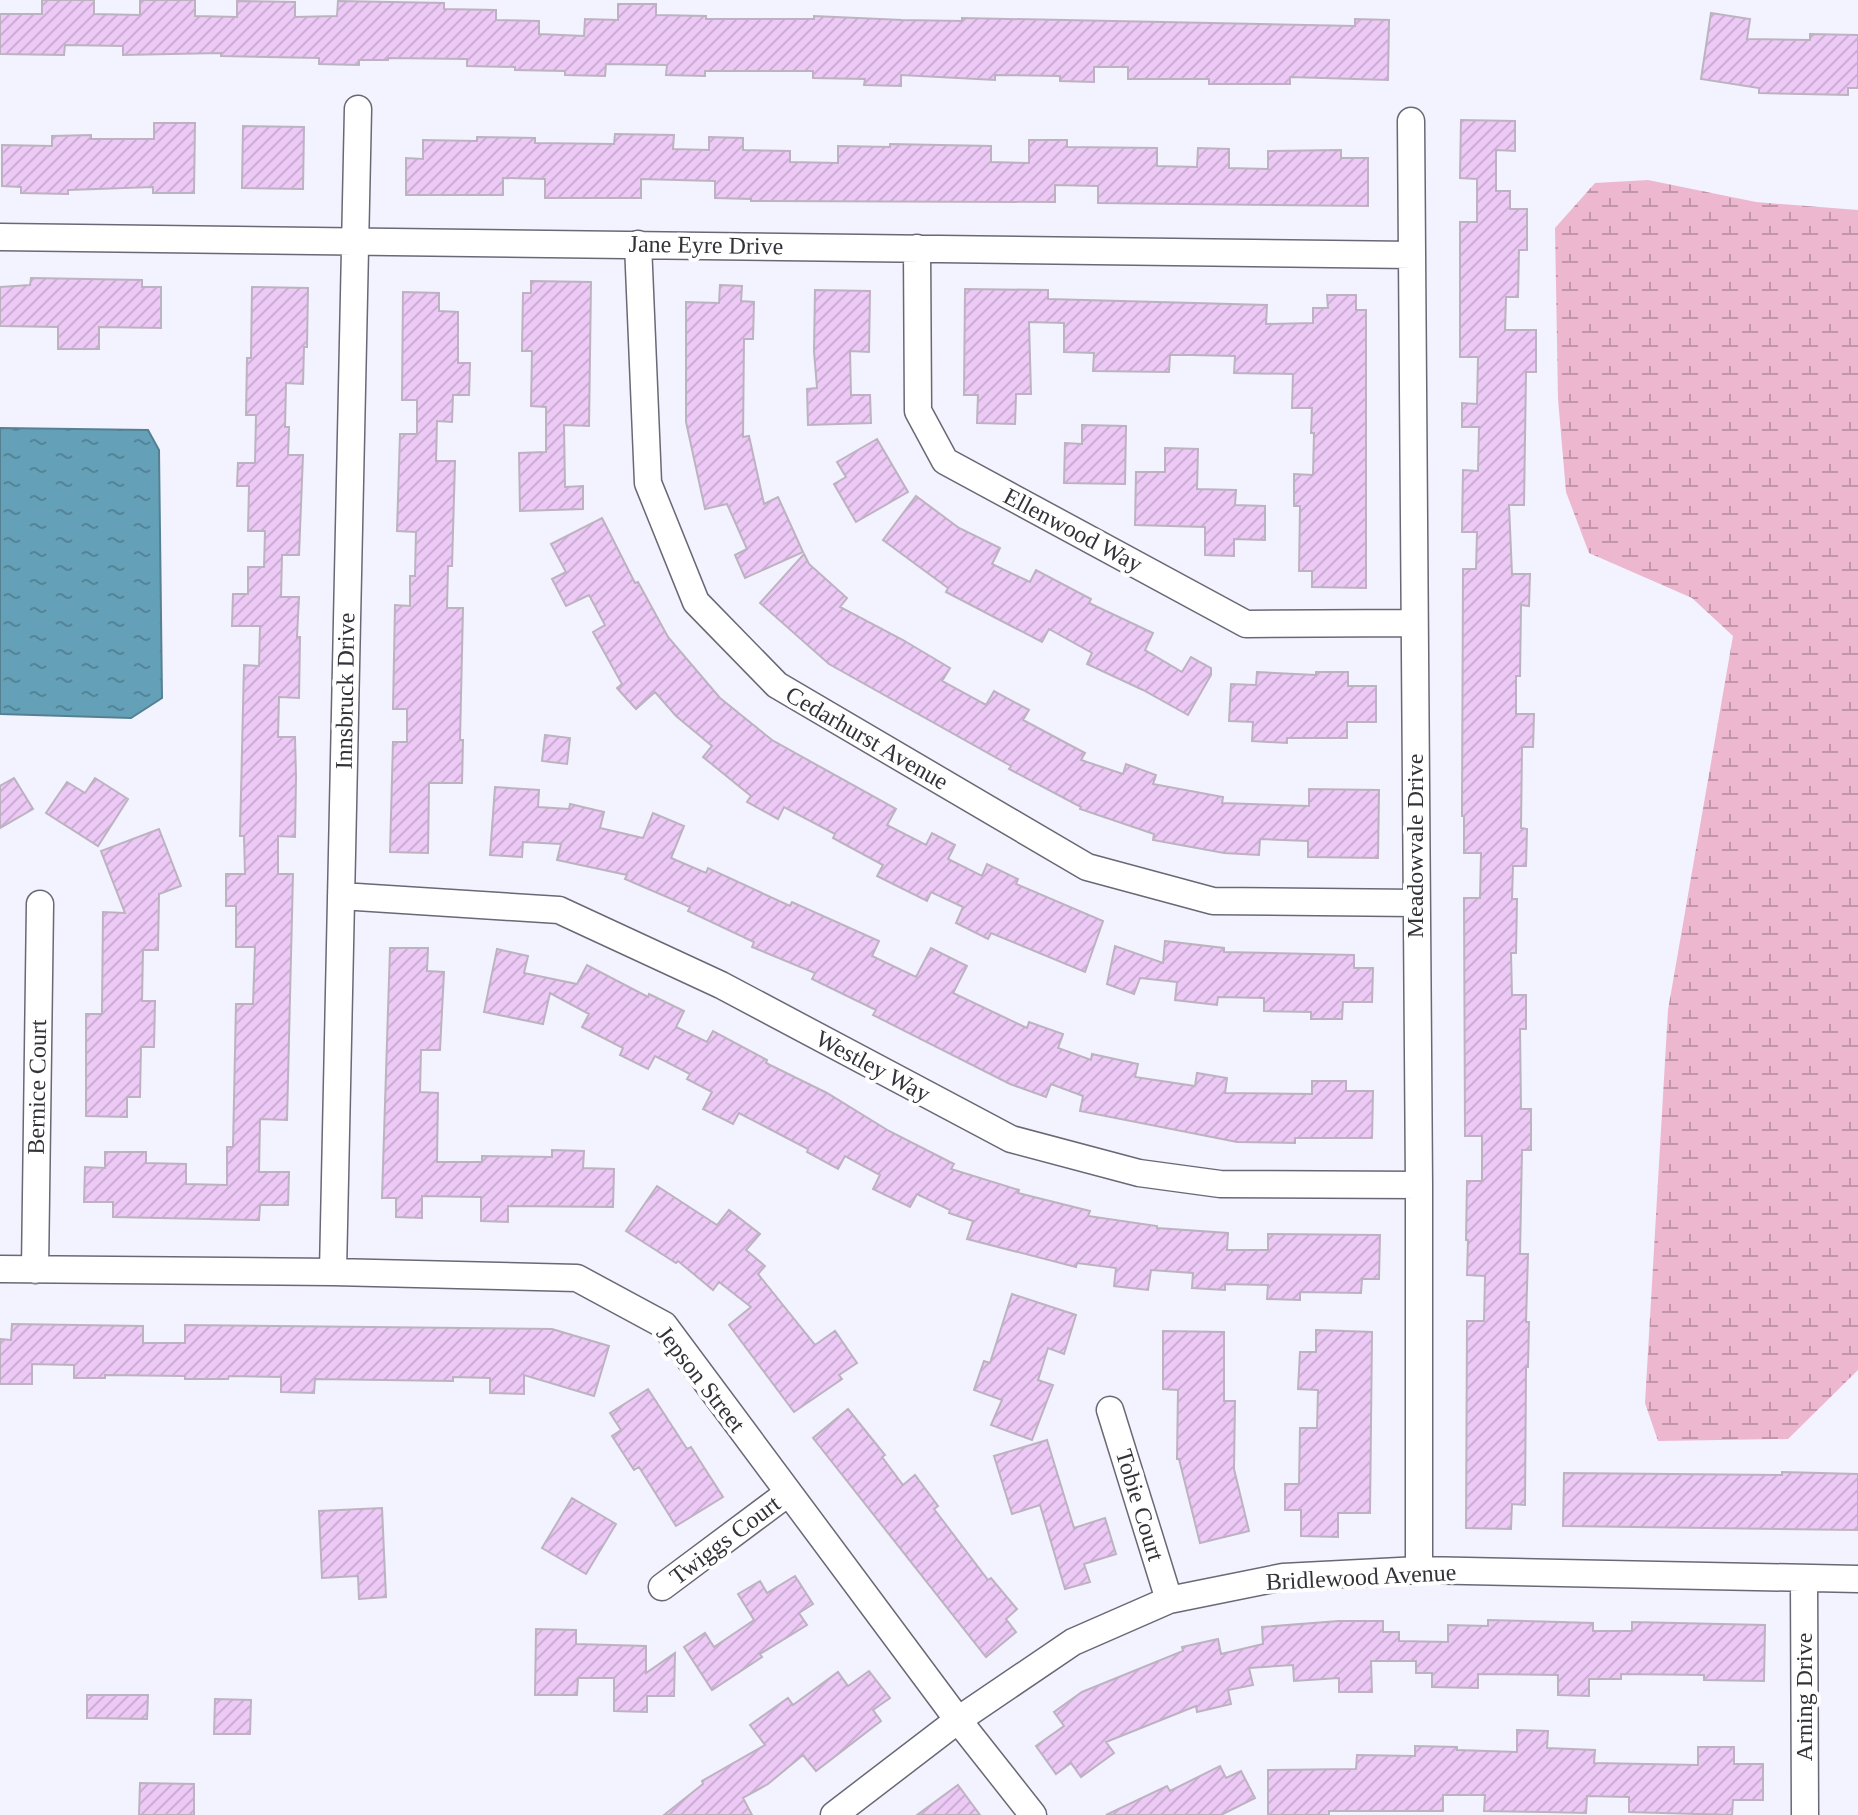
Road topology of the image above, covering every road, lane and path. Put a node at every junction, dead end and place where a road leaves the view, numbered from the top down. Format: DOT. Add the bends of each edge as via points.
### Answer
graph roads {
  1 [pos="358,109"];
  2 [pos="1411,121"];
  3 [pos="0,237"];
  4 [pos="355,241"];
  5 [pos="638,244"];
  6 [pos="917,248"];
  7 [pos="1412,255"];
  8 [pos="1414,623"];
  9 [pos="341,896"];
  10 [pos="1416,903"];
  11 [pos="40,904"];
  12 [pos="1419,1185"];
  13 [pos="0,1269"];
  14 [pos="35,1270"];
  15 [pos="333,1272"];
  16 [pos="1110,1410"];
  17 [pos="788,1493"];
  18 [pos="1419,1570"];
  19 [pos="1804,1579"];
  20 [pos="1858,1579"];
  21 [pos="662,1587"];
  22 [pos="1169,1600"];
  23 [pos="958,1720"];
  24 [pos="834,1815"];
  25 [pos="1033,1815"];
  26 [pos="1805,1815"];
  1 -- 4 [label="street, Innsbruck Drive"];
  2 -- 7 [label="street, Meadowvale Drive"];
  3 -- 4 [label="street, Jane Eyre Drive"];
  4 -- 5 [label="street, Jane Eyre Drive"];
  4 -- 9 [label="street, Innsbruck Drive"];
  5 -- 6 [label="street, Jane Eyre Drive"];
  5 -- 10 [label="street, Cedarhurst Avenue" via="648,483 696,602 777,685 1087,867 1213,901"];
  6 -- 7 [label="street, Jane Eyre Drive"];
  6 -- 8 [label="street, Ellenwood Way" via="918,411 945,461 1246,624"];
  7 -- 8 [label="street, Meadowvale Drive"];
  8 -- 10 [label="street, Meadowvale Drive"];
  9 -- 12 [label="street, Westley Way" via="559,910 721,985 1011,1139 1139,1173 1220,1184"];
  9 -- 15 [label="street, Innsbruck Drive"];
  10 -- 12 [label="street, Meadowvale Drive"];
  11 -- 14 [label="street, Bernice Court"];
  12 -- 18 [label="street, Meadowvale Drive"];
  13 -- 14 [label="street, Jepson Street"];
  14 -- 15 [label="street, Jepson Street"];
  15 -- 17 [label="street, Jepson Street" via="577,1278 664,1325"];
  16 -- 22 [label="street, Tobie Court"];
  17 -- 21 [label="street, Twiggs Court"];
  17 -- 23 [label="street, Jepson Street"];
  18 -- 19 [label="street, Bridlewood Avenue"];
  18 -- 22 [label="street, Bridlewood Avenue" via="1283,1577"];
  19 -- 20 [label="street, Bridlewood Avenue"];
  19 -- 26 [label="street, Arning Drive"];
  22 -- 23 [label="street, Bridlewood Avenue" via="1073,1642"];
  23 -- 24 [label="street, Bridlewood Avenue"];
  23 -- 25 [label="street, Jepson Street"];
}
